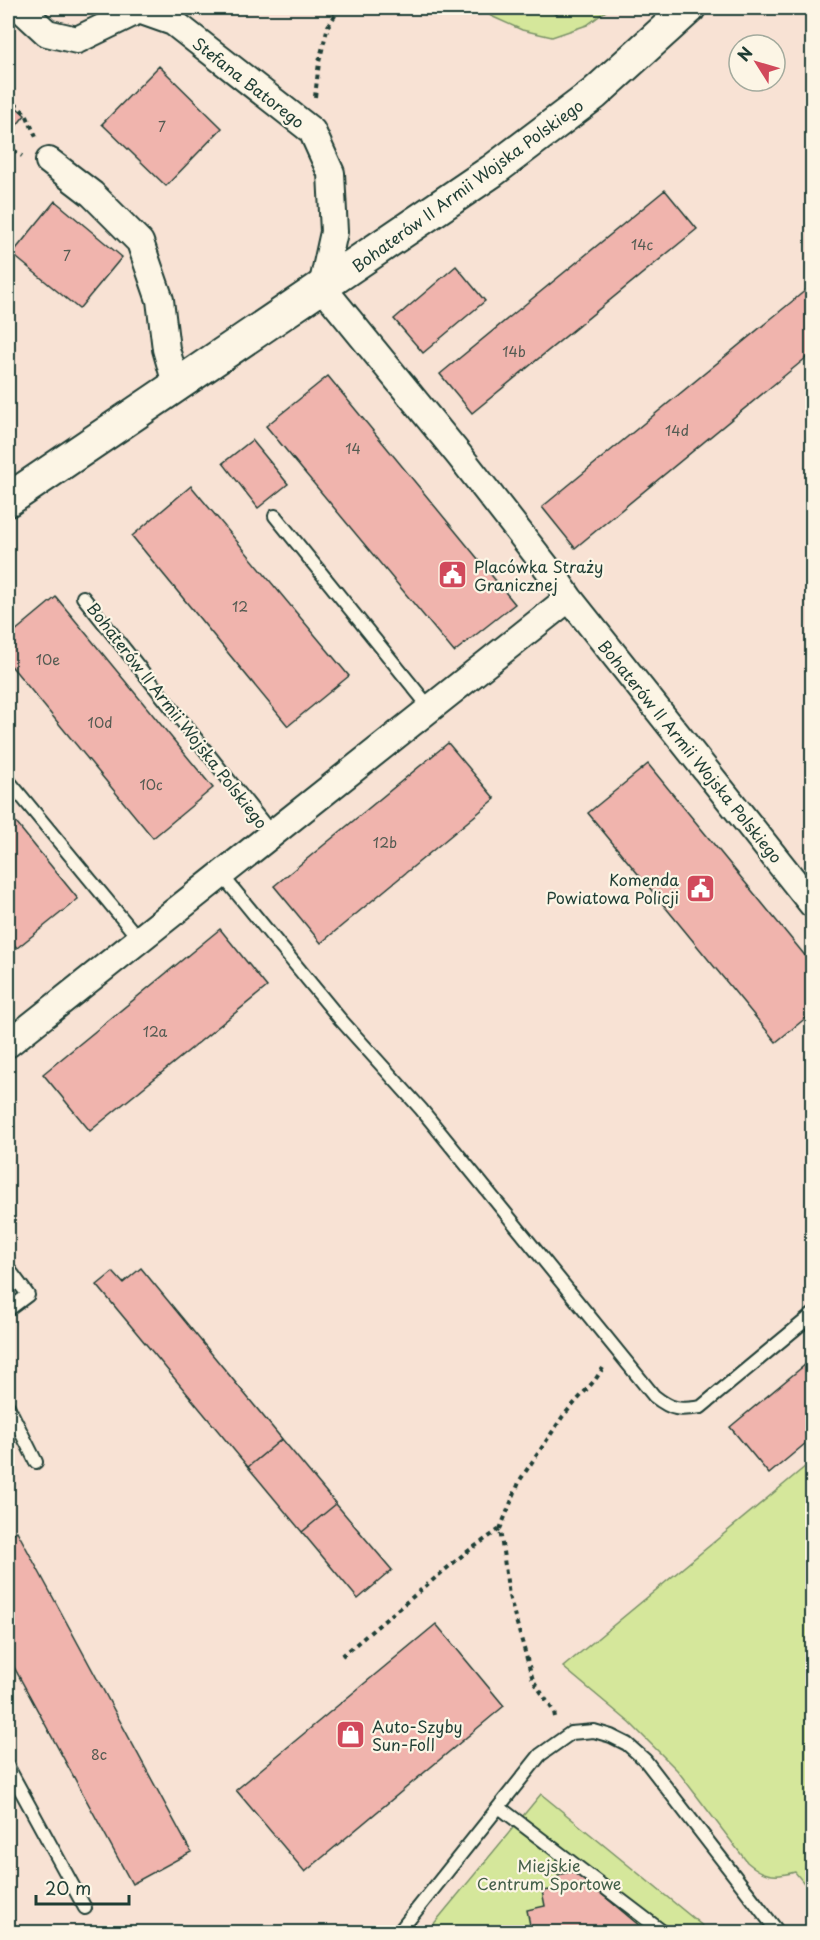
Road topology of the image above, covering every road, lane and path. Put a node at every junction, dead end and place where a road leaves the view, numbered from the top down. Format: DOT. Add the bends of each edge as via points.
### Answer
graph roads {
  1 [pos="20,8"];
  2 [pos="340,8"];
  3 [pos="545,8"];
  4 [pos="574,8"];
  5 [pos="689,8"];
  6 [pos="140,9"];
  7 [pos="8,97"];
  8 [pos="312,131"];
  9 [pos="49,161"];
  10 [pos="322,287"];
  11 [pos="176,384"];
  12 [pos="8,500"];
  13 [pos="275,516"];
  14 [pos="83,597"];
  15 [pos="569,598"];
  16 [pos="430,708"];
  17 [pos="8,780"];
  18 [pos="272,834"];
  19 [pos="221,874"];
  20 [pos="813,904"];
  21 [pos="139,939"];
  22 [pos="8,1044"];
  23 [pos="8,1268"];
  24 [pos="8,1310"];
  25 [pos="813,1315"];
  26 [pos="615,1348"];
  27 [pos="8,1406"];
  28 [pos="36,1462"];
  29 [pos="500,1529"];
  30 [pos="342,1656"];
  31 [pos="559,1742"];
  32 [pos="8,1767"];
  33 [pos="499,1807"];
  34 [pos="85,1908"];
  35 [pos="399,1932"];
  36 [pos="663,1932"];
  37 [pos="778,1932"];
  1 -- 6 [label="street, Stefana Batorego" via="47,33 77,40"];
  2 -- 8 [label="path" via="328,26 319,62"];
  3 -- 4 [label="path" via="556,13"];
  5 -- 10 [label="street, Bohaterów II Armii Wojska Polskiego" via="594,94 492,171"];
  6 -- 8 [label="street, Stefana Batorego" via="173,22"];
  7 -- 9 [label="path" via="26,114"];
  8 -- 10 [label="street, Stefana Batorego" via="331,173 334,232"];
  9 -- 11 [label="street" via="92,194 140,242 160,300 166,349"];
  10 -- 11 [label="street, Bohaterów II Armii Wojska Polskiego"];
  10 -- 15 [label="street, Bohaterów II Armii Wojska Polskiego"];
  11 -- 12 [label="street, Bohaterów II Armii Wojska Polskiego"];
  13 -- 16 [label="lane"];
  14 -- 18 [label="lane, Bohaterów II Armii Wojska Polskiego"];
  15 -- 16 [label="street, Bohaterów II Armii Wojska Polskiego"];
  15 -- 20 [label="street, Bohaterów II Armii Wojska Polskiego"];
  16 -- 18 [label="street, Bohaterów II Armii Wojska Polskiego"];
  17 -- 21 [label="lane"];
  18 -- 19 [label="street, Bohaterów II Armii Wojska Polskiego"];
  19 -- 21 [label="street, Bohaterów II Armii Wojska Polskiego"];
  19 -- 26 [label="lane" via="340,1019 421,1109"];
  21 -- 22 [label="street, Bohaterów II Armii Wojska Polskiego"];
  23 -- 24 [label="lane" via="28,1295"];
  25 -- 26 [label="lane" via="701,1407 681,1410 667,1406 654,1396"];
  26 -- 29 [label="path" via="520,1480"];
  27 -- 28 [label="lane"];
  29 -- 30 [label="path" via="464,1554"];
  29 -- 31 [label="path" via="509,1596 533,1680 554,1712"];
  31 -- 33 [label="lane" via="540,1755"];
  31 -- 37 [label="lane" via="571,1733 594,1731 627,1744 645,1760"];
  32 -- 34 [label="lane"];
  33 -- 35 [label="lane"];
  33 -- 36 [label="lane"];
}
